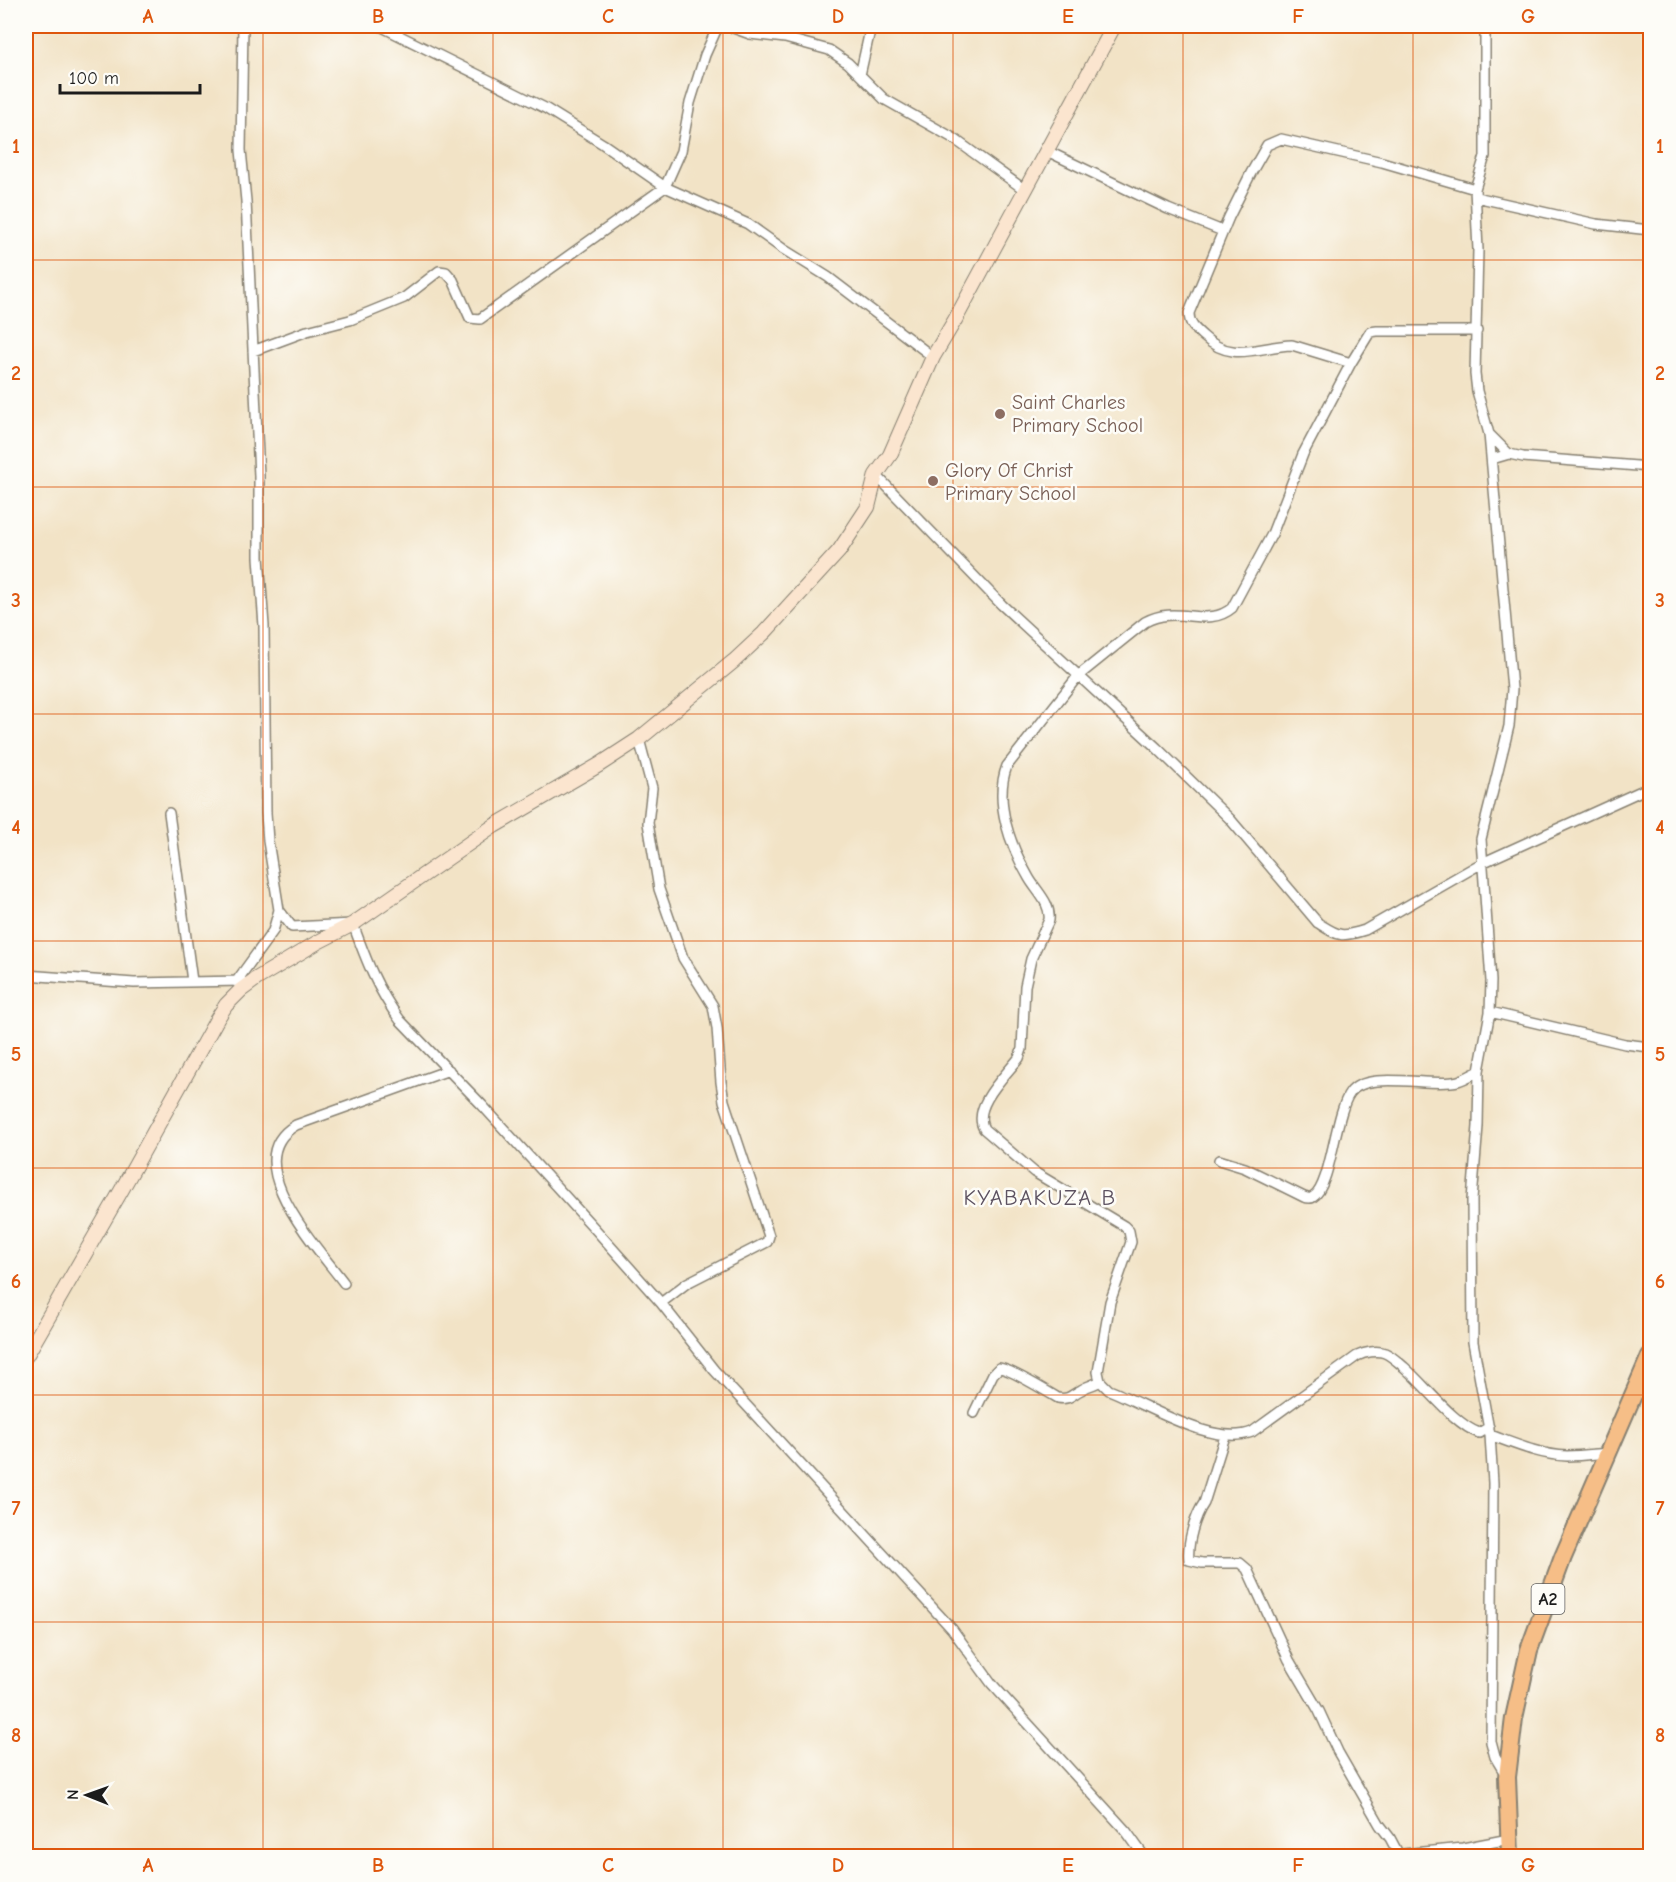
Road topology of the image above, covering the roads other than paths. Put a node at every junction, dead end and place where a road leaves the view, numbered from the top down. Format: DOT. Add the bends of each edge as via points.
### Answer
graph roads {
  1 [pos="243,26"];
  2 [pos="380,26"];
  3 [pos="718,26"];
  4 [pos="728,26"];
  5 [pos="871,26"];
  6 [pos="1114,26"];
  7 [pos="1485,26"];
  8 [pos="860,75"];
  9 [pos="1047,152"];
  10 [pos="665,187"];
  11 [pos="1025,190"];
  12 [pos="1475,193"];
  13 [pos="1225,227"];
  14 [pos="1650,230"];
  15 [pos="1477,332"];
  16 [pos="253,351"];
  17 [pos="933,357"];
  18 [pos="1351,363"];
  19 [pos="1489,434"];
  20 [pos="1509,454"];
  21 [pos="1492,459"];
  22 [pos="1650,467"];
  23 [pos="876,475"];
  24 [pos="1078,676"];
  25 [pos="639,739"];
  26 [pos="1650,787"];
  27 [pos="169,813"];
  28 [pos="1482,863"];
  29 [pos="279,910"];
  30 [pos="353,924"];
  31 [pos="26,975"];
  32 [pos="256,979"];
  33 [pos="192,981"];
  34 [pos="236,982"];
  35 [pos="1490,1012"];
  36 [pos="1650,1047"];
  37 [pos="449,1070"];
  38 [pos="1479,1071"];
  39 [pos="1219,1160"];
  40 [pos="344,1283"];
  41 [pos="661,1303"];
  42 [pos="26,1356"];
  43 [pos="1650,1356"];
  44 [pos="1100,1381"];
  45 [pos="974,1413"];
  46 [pos="1489,1431"];
  47 [pos="1225,1436"];
  48 [pos="1610,1454"];
  49 [pos="1507,1777"];
  50 [pos="1509,1839"];
  51 [pos="1399,1855"];
  52 [pos="1144,1857"];
  53 [pos="1383,1857"];
  54 [pos="1510,1857"];
  1 -- 16 [label="street" via="241,150"];
  2 -- 10 [label="street" via="545,108"];
  3 -- 10 [label="street" via="690,103 681,151"];
  4 -- 8 [label="street" via="829,50"];
  5 -- 8 [label="street"];
  6 -- 9 [label="street"];
  7 -- 12 [label="street" via="1485,156"];
  8 -- 11 [label="street" via="884,99 953,138"];
  9 -- 11 [label="street"];
  9 -- 13 [label="street" via="1168,209 1220,230"];
  10 -- 16 [label="street" via="480,319 470,318 453,280 439,271 404,298 351,320"];
  10 -- 17 [label="street" via="748,224 828,277"];
  11 -- 17 [label="street"];
  12 -- 13 [label="street" via="1382,162 1281,138 1267,145"];
  12 -- 14 [label="street" via="1596,224"];
  12 -- 15 [label="street"];
  13 -- 18 [label="street" via="1190,308 1193,326 1218,347 1238,352 1292,345"];
  15 -- 18 [label="street" via="1370,332"];
  15 -- 19 [label="street" via="1477,391"];
  16 -- 29 [label="street" via="264,626 266,820"];
  17 -- 23 [label="street" via="890,455"];
  18 -- 24 [label="street" via="1303,454 1272,534 1232,608 1216,617 1156,616"];
  19 -- 20 [label="street"];
  19 -- 21 [label="street"];
  20 -- 21 [label="street"];
  20 -- 22 [label="street"];
  21 -- 28 [label="street" via="1512,689 1509,726 1481,839"];
  23 -- 24 [label="street" via="1002,605"];
  23 -- 25 [label="street" via="868,507 839,551 803,592 734,661"];
  24 -- 28 [label="street" via="1230,819 1317,922 1335,933 1346,936 1365,930"];
  24 -- 44 [label="street" via="1006,766 1002,778 1005,818 1017,854 1050,913 1031,959 1025,986 1019,1058 986,1100 980,1116 984,1129 1034,1172 1129,1231 1130,1248 1110,1302 1099,1361"];
  25 -- 30 [label="street" via="494,826"];
  25 -- 41 [label="street" via="652,788 648,823 658,889 680,951 713,1006 724,1101 769,1236 767,1242 687,1283"];
  26 -- 28 [label="street"];
  27 -- 33 [label="street"];
  28 -- 35 [label="street"];
  29 -- 30 [label="street" via="292,927"];
  29 -- 34 [label="street" via="273,931"];
  30 -- 32 [label="street"];
  30 -- 37 [label="street" via="371,974 386,1000"];
  31 -- 33 [label="street" via="134,983"];
  32 -- 34 [label="street"];
  32 -- 42 [label="street" via="217,1019"];
  33 -- 34 [label="street"];
  35 -- 36 [label="street"];
  35 -- 38 [label="street"];
  37 -- 40 [label="street" via="296,1125 281,1138 275,1154 278,1188 286,1205"];
  37 -- 41 [label="street"];
  38 -- 39 [label="street" via="1458,1082 1388,1081 1355,1087 1345,1101 1323,1182 1312,1198"];
  38 -- 46 [label="street" via="1472,1200 1472,1326"];
  41 -- 52 [label="street" via="714,1370 952,1629 985,1676 1126,1831"];
  43 -- 48 [label="highway, A2"];
  44 -- 45 [label="street" via="1067,1400 999,1368"];
  44 -- 47 [label="street" via="1109,1390 1179,1422"];
  46 -- 47 [label="street" via="1469,1430 1401,1364 1389,1355 1374,1352 1357,1356 1252,1432"];
  46 -- 48 [label="street" via="1529,1450 1567,1456"];
  46 -- 49 [label="street" via="1493,1483 1491,1734 1495,1758"];
  47 -- 51 [label="street" via="1204,1503 1197,1512 1189,1560 1240,1563 1247,1569 1289,1660"];
  48 -- 49 [label="highway, A2" via="1563,1557 1529,1650 1516,1707"];
  49 -- 50 [label="highway, A2"];
  50 -- 51 [label="street"];
  50 -- 54 [label="highway, A2"];
  51 -- 53 [label="street"];
}
